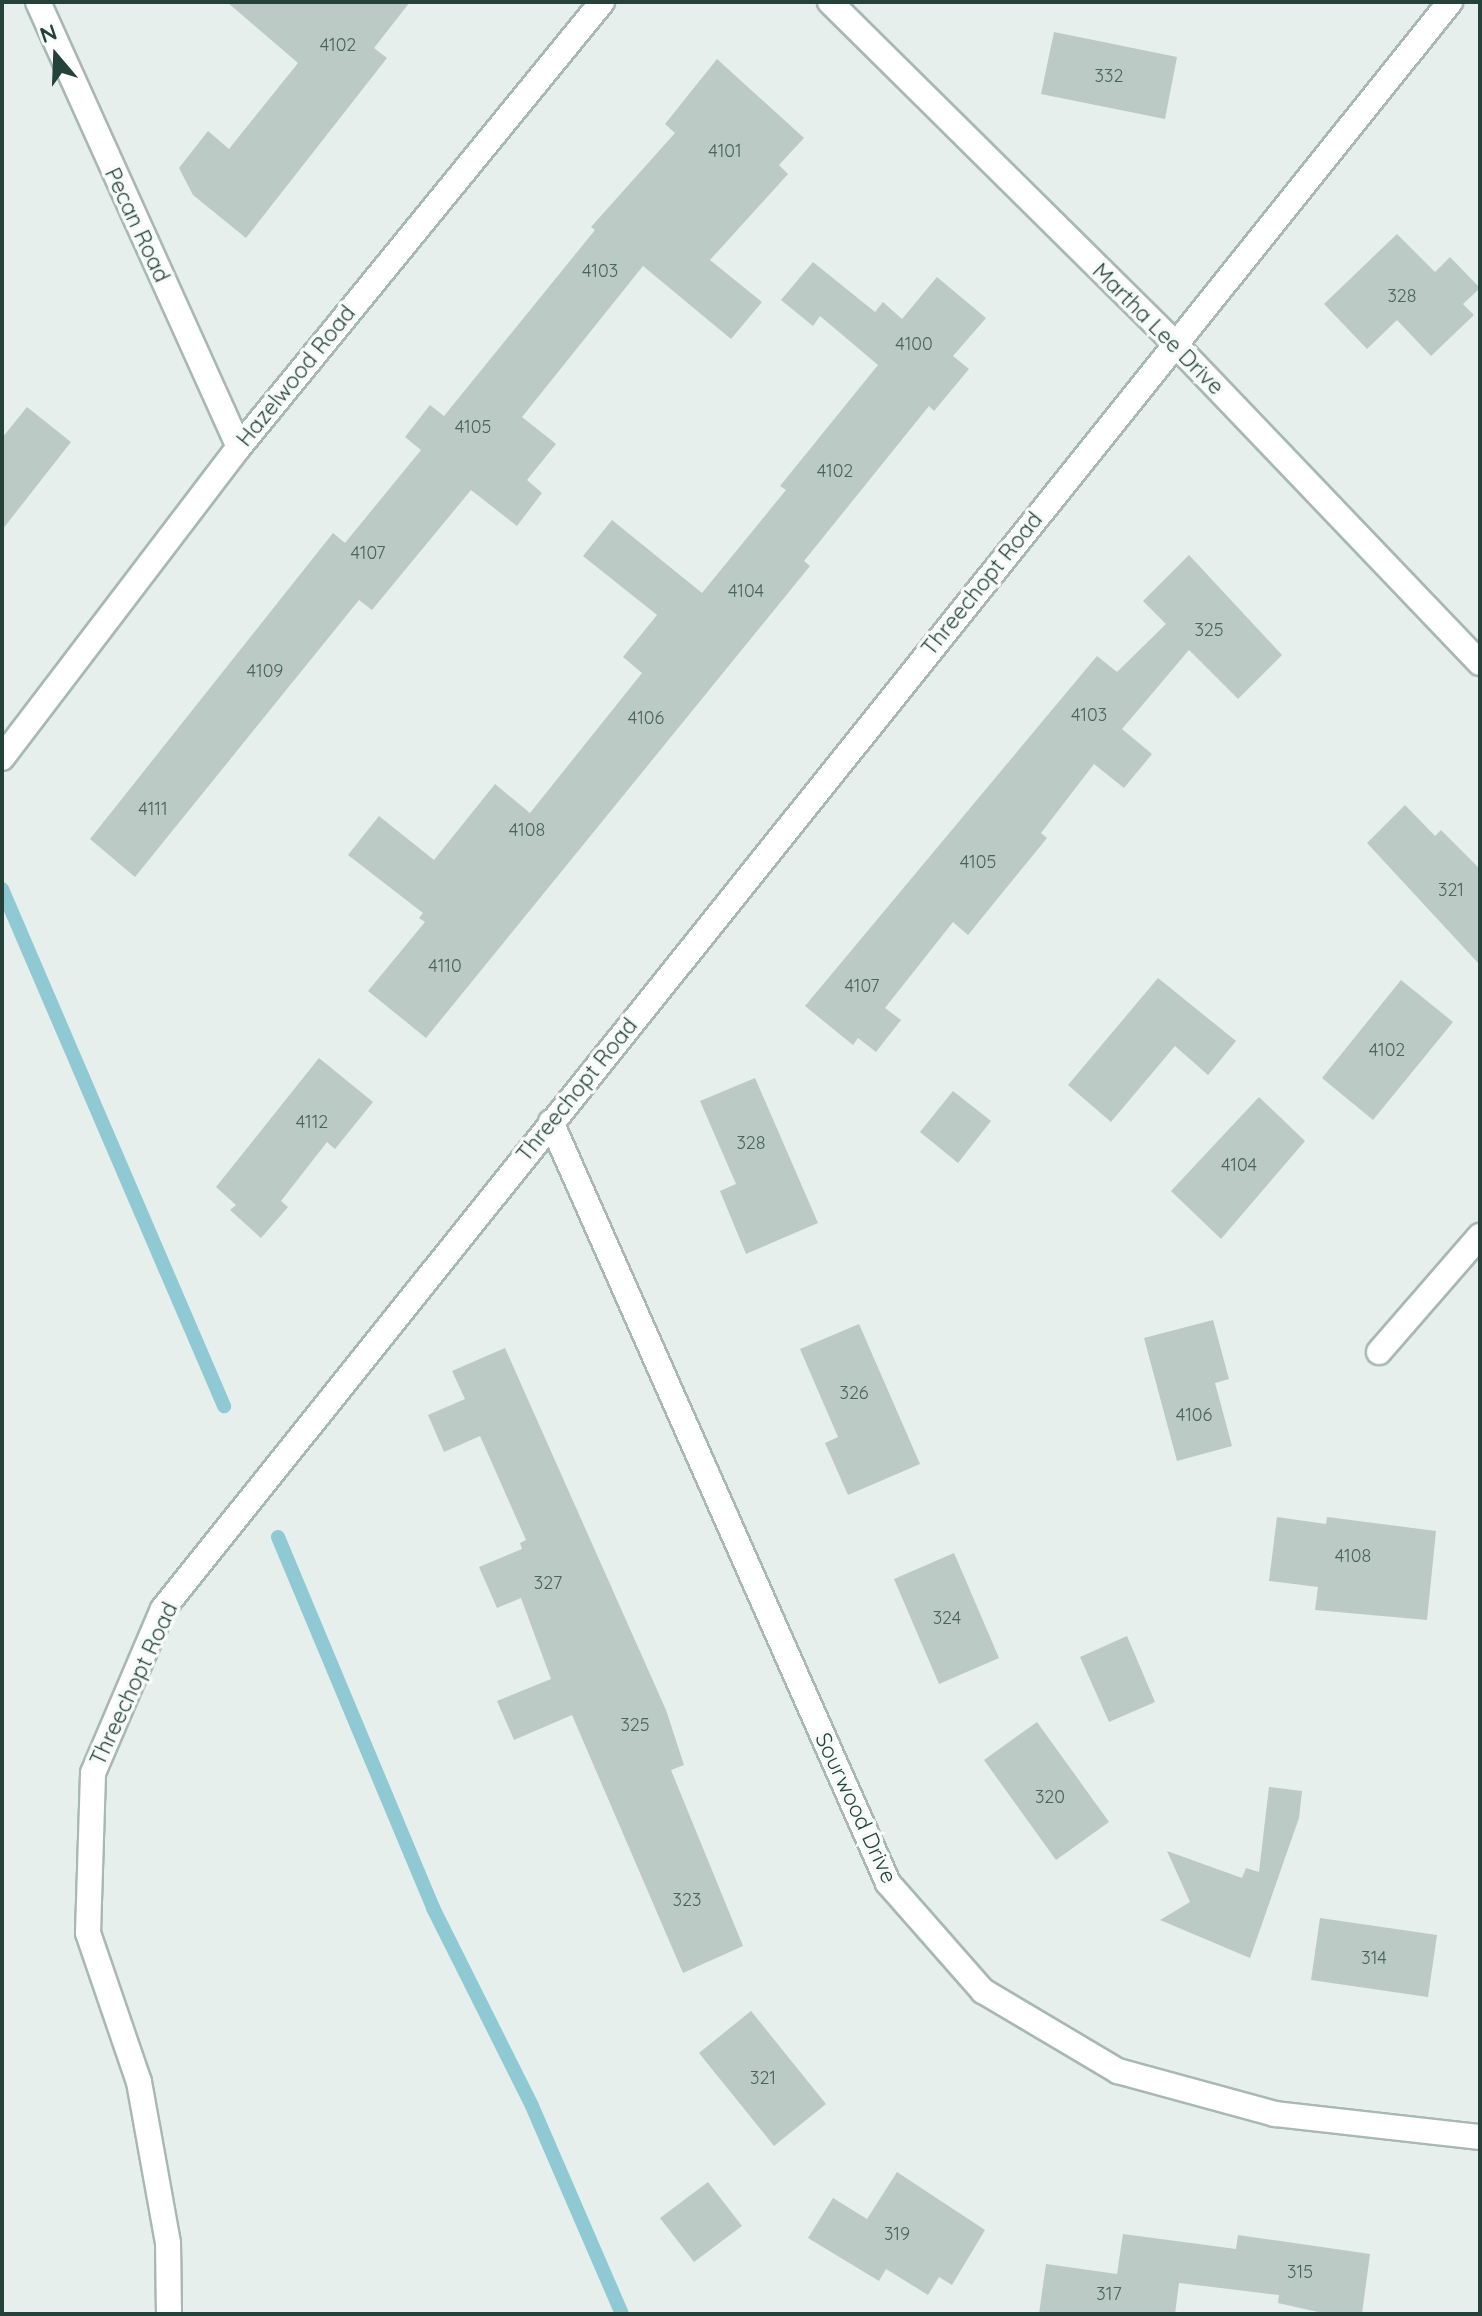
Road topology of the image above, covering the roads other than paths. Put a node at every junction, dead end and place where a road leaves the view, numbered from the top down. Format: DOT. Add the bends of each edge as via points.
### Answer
graph roads {
  1 [pos="38,2"];
  2 [pos="602,2"];
  3 [pos="830,2"];
  4 [pos="1450,2"];
  5 [pos="1175,344"];
  6 [pos="239,447"];
  7 [pos="1480,663"];
  8 [pos="2,758"];
  9 [pos="551,1122"];
  10 [pos="1480,1236"];
  11 [pos="1379,1352"];
  12 [pos="1480,2137"];
  13 [pos="169,2314"];
  1 -- 6 [label="street, Pecan Road"];
  2 -- 6 [label="street, Hazelwood Road"];
  3 -- 5 [label="street, Martha Lee Drive"];
  4 -- 5 [label="street, Threechopt Road"];
  5 -- 7 [label="street, Martha Lee Drive"];
  5 -- 9 [label="street, Threechopt Road"];
  6 -- 8 [label="street, Hazelwood Road"];
  9 -- 12 [label="street, Sourwood Drive" via="888,1883 983,1991 1118,2071 1275,2114"];
  9 -- 13 [label="street, Threechopt Road" via="163,1609 93,1773 88,1933 139,2082 168,2243"];
  10 -- 11 [label="street"];
}
